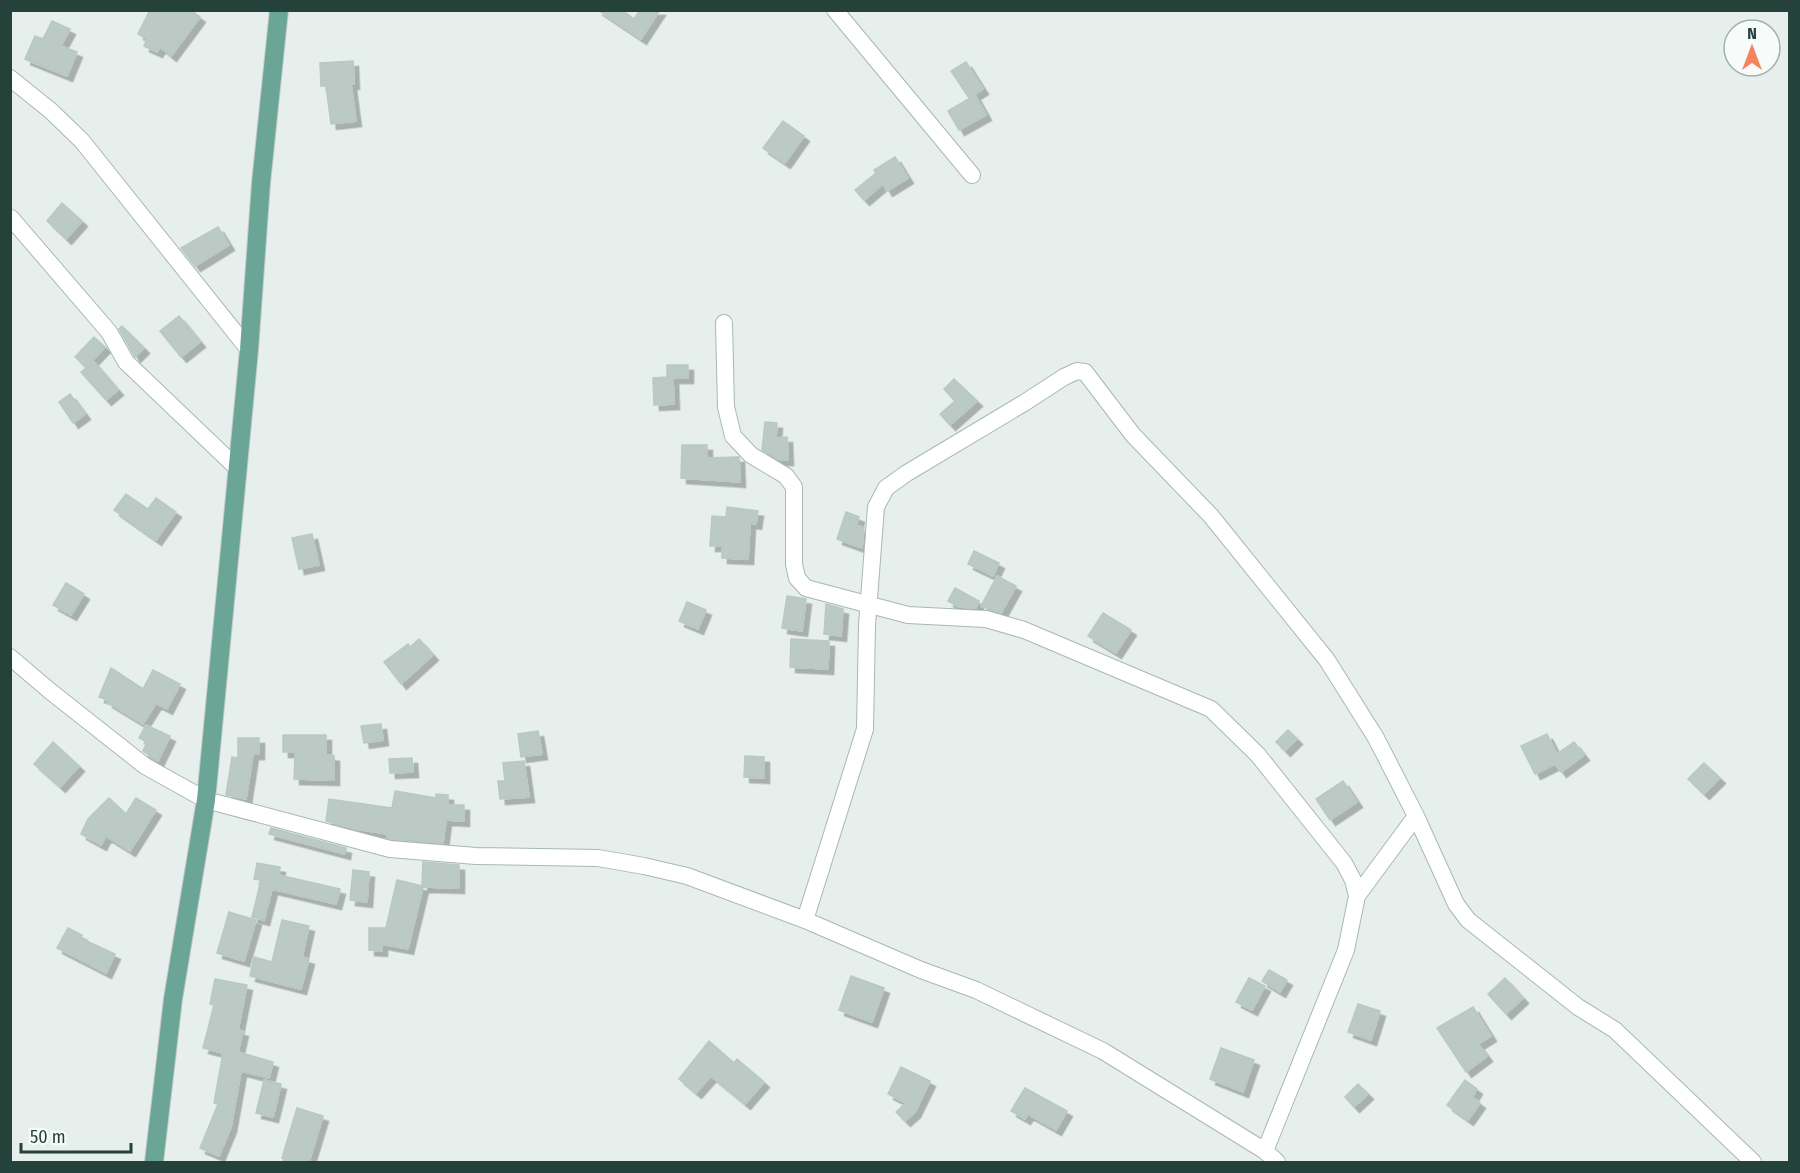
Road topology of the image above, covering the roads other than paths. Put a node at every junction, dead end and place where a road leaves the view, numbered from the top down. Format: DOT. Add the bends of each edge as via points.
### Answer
graph roads {
  1 [pos="279,10"];
  2 [pos="835,10"];
  3 [pos="10,78"];
  4 [pos="972,175"];
  5 [pos="11,218"];
  6 [pos="724,323"];
  7 [pos="249,350"];
  8 [pos="237,468"];
  9 [pos="869,606"];
  10 [pos="10,657"];
  11 [pos="206,800"];
  12 [pos="1416,816"];
  13 [pos="1357,896"];
  14 [pos="806,920"];
  15 [pos="1271,1157"];
  16 [pos="154,1162"];
  17 [pos="1753,1162"];
  1 -- 7 [label="main road"];
  2 -- 4 [label="street"];
  3 -- 7 [label="street" via="82,141"];
  5 -- 8 [label="street" via="109,332 126,362"];
  6 -- 9 [label="street" via="726,407 733,436 751,455 786,476 794,487 797,578 806,588"];
  7 -- 8 [label="main road"];
  8 -- 11 [label="main road"];
  9 -- 12 [label="street" via="876,507 886,488 1064,377 1085,372 1134,435 1211,516 1328,660 1376,738"];
  9 -- 13 [label="street" via="919,617 986,619 1024,630 1211,709 1258,755 1344,863"];
  9 -- 14 [label="street" via="865,729"];
  10 -- 11 [label="street" via="145,766"];
  11 -- 14 [label="street" via="390,849 476,856 598,858 644,866 687,876"];
  11 -- 16 [label="main road" via="172,999"];
  12 -- 13 [label="street"];
  12 -- 17 [label="street" via="1456,904 1468,920 1578,1007 1615,1030"];
  13 -- 15 [label="street" via="1346,950"];
  14 -- 15 [label="street" via="976,990 1103,1051"];
}
